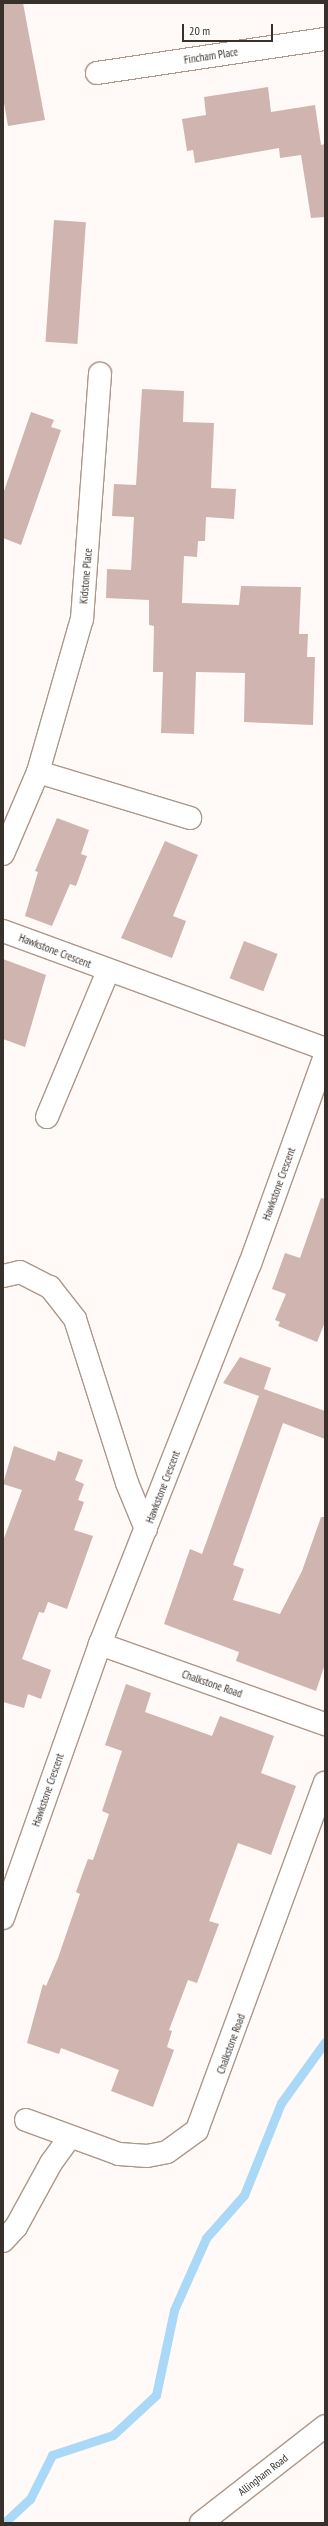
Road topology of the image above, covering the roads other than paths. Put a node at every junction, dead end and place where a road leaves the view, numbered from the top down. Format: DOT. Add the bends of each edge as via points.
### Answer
graph roads {
  1 [pos="325,38"];
  2 [pos="97,73"];
  3 [pos="100,374"];
  4 [pos="38,772"];
  5 [pos="190,818"];
  6 [pos="3,854"];
  7 [pos="3,931"];
  8 [pos="108,971"];
  9 [pos="325,1049"];
  10 [pos="325,1056"];
  11 [pos="47,1117"];
  12 [pos="3,1276"];
  13 [pos="146,1528"];
  14 [pos="100,1644"];
  15 [pos="325,1724"];
  16 [pos="325,1783"];
  17 [pos="3,1918"];
  18 [pos="26,2120"];
  19 [pos="70,2137"];
  20 [pos="3,2241"];
  21 [pos="325,2426"];
  22 [pos="201,2523"];
  1 -- 2 [label="street, Fincham Place"];
  3 -- 4 [label="street, Kidstone Place" via="82,619"];
  4 -- 5 [label="street"];
  4 -- 6 [label="street, Kidstone Place"];
  7 -- 8 [label="street, Hawkstone Crescent"];
  8 -- 9 [label="street, Hawkstone Crescent"];
  8 -- 11 [label="street"];
  10 -- 13 [label="street, Hawkstone Crescent" via="250,1264"];
  12 -- 13 [label="street" via="20,1272 50,1287 74,1319 127,1483"];
  13 -- 14 [label="street, Hawkstone Crescent"];
  14 -- 15 [label="street, Chalkstone Road"];
  14 -- 17 [label="street, Hawkstone Crescent"];
  16 -- 19 [label="street, Chalkstone Road" via="197,2130 167,2152 147,2156 119,2154"];
  18 -- 19 [label="street, Chalkstone Road"];
  19 -- 20 [label="street" via="51,2163 16,2227"];
  21 -- 22 [label="street, Allingham Road"];
}
